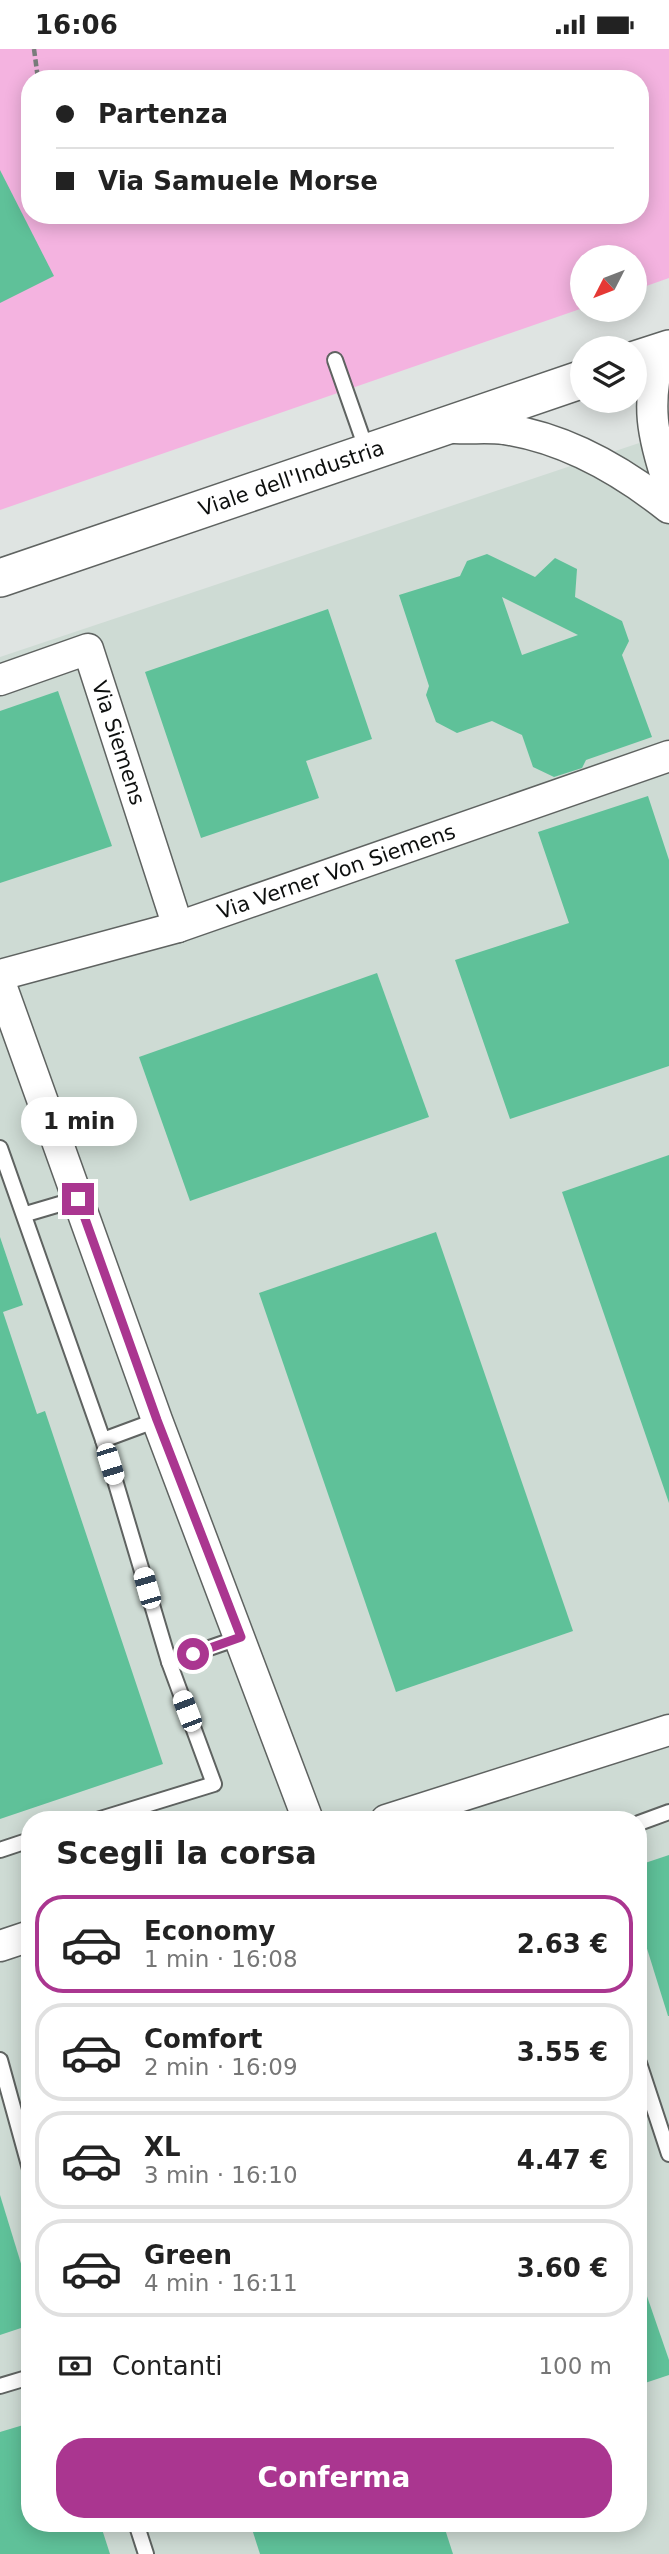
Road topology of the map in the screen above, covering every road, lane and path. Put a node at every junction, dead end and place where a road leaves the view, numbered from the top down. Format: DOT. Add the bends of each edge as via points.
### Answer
graph roads {
  1 [pos="34,49"];
  2 [pos="37,70"];
  3 [pos="658,355"];
  4 [pos="335,360"];
  5 [pos="570,384"];
  6 [pos="444,428"];
  7 [pos="368,454"];
  8 [pos="669,487"];
  9 [pos="669,508"];
  10 [pos="0,578"];
  11 [pos="0,680"];
  12 [pos="669,757"];
  13 [pos="178,926"];
  14 [pos="0,975"];
  15 [pos="0,982"];
  16 [pos="0,1147"];
  17 [pos="78,1199"];
  18 [pos="26,1214"];
  19 [pos="157,1420"];
  20 [pos="103,1440"];
  21 [pos="241,1637"];
  22 [pos="169,1662"];
  23 [pos="669,1730"];
  24 [pos="126,1811"];
  25 [pos="305,1811"];
  26 [pos="414,1811"];
  27 [pos="669,1812"];
  28 [pos="647,1820"];
  29 [pos="21,1843"];
  30 [pos="0,1850"];
  31 [pos="21,1939"];
  32 [pos="0,1946"];
  33 [pos="0,2060"];
  34 [pos="647,2088"];
  35 [pos="669,2103"];
  36 [pos="654,2109"];
  37 [pos="21,2136"];
  38 [pos="669,2154"];
  39 [pos="21,2380"];
  40 [pos="0,2386"];
  41 [pos="139,2532"];
  42 [pos="146,2554"];
  1 -- 2 [label="path"];
  3 -- 8 [label="street" via="650,417"];
  4 -- 7 [label="lane"];
  5 -- 6 [label="street, Viale dell'Industria"];
  6 -- 7 [label="street, Viale dell'Industria"];
  6 -- 9 [label="street" via="504,429 568,446 623,475"];
  7 -- 10 [label="street, Viale dell'Industria"];
  11 -- 13 [label="street, Via Siemens" via="88,649"];
  12 -- 13 [label="street, Via Verner Von Siemens"];
  13 -- 14 [label="street, Via Verner Von Siemens"];
  15 -- 17 [label="street"];
  16 -- 18 [label="lane"];
  17 -- 18 [label="lane"];
  17 -- 19 [label="street"];
  18 -- 20 [label="lane"];
  19 -- 20 [label="lane"];
  19 -- 21 [label="street"];
  20 -- 22 [label="lane"];
  21 -- 22 [label="lane"];
  21 -- 25 [label="street"];
  22 -- 24 [label="lane" via="214,1784"];
  23 -- 26 [label="street"];
  27 -- 28 [label="lane"];
  29 -- 30 [label="lane"];
  31 -- 32 [label="street"];
  33 -- 37 [label="lane"];
  34 -- 36 [label="lane"];
  35 -- 36 [label="lane"];
  36 -- 38 [label="lane"];
  39 -- 40 [label="lane"];
  41 -- 42 [label="lane"];
}
